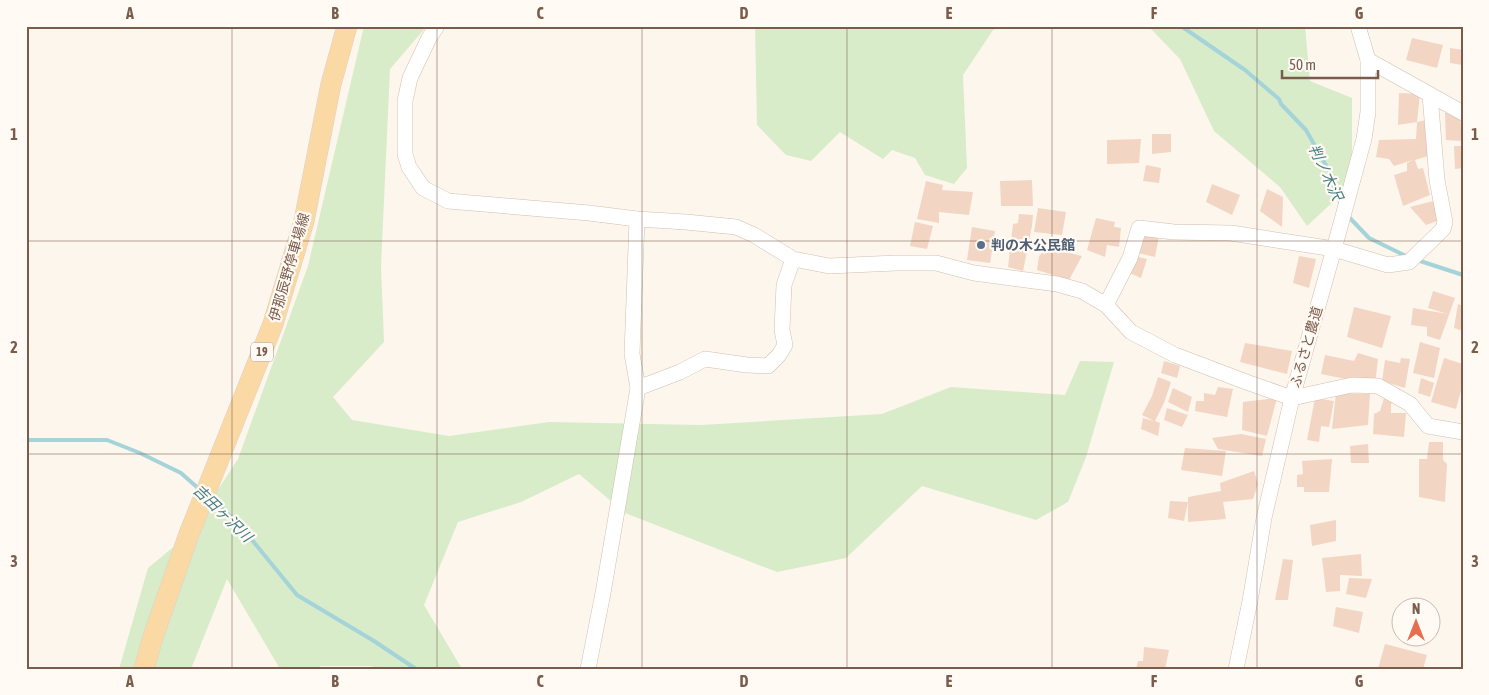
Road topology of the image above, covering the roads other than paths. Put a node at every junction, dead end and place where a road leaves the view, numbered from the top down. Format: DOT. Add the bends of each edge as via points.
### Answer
graph roads {
  1 [pos="347,26"];
  2 [pos="436,26"];
  3 [pos="1358,26"];
  4 [pos="1368,60"];
  5 [pos="1430,95"];
  6 [pos="1463,113"];
  7 [pos="637,220"];
  8 [pos="1334,249"];
  9 [pos="793,259"];
  10 [pos="1106,305"];
  11 [pos="638,388"];
  12 [pos="1292,398"];
  13 [pos="1463,432"];
  14 [pos="144,669"];
  15 [pos="588,669"];
  16 [pos="1236,669"];
  1 -- 14 [label="main road, 伊那辰野停車場線 / 19" via="331,84 304,221 273,324 189,534"];
  2 -- 7 [label="street" via="410,78 405,101 405,154 409,167 423,188 448,201"];
  3 -- 4 [label="street, ふるさと農道"];
  4 -- 5 [label="street"];
  4 -- 8 [label="street, ふるさと農道" via="1365,130"];
  5 -- 6 [label="street"];
  5 -- 8 [label="street" via="1437,180 1445,222 1443,229 1408,262 1388,265"];
  7 -- 9 [label="street" via="736,227"];
  7 -- 11 [label="street" via="632,354"];
  8 -- 10 [label="street" via="1231,233 1139,228 1130,258"];
  8 -- 12 [label="street, ふるさと農道"];
  9 -- 10 [label="street" via="829,266 936,264 974,273 1056,284 1082,291"];
  9 -- 11 [label="street" via="784,286 782,330 785,345 768,366 705,359"];
  10 -- 12 [label="street" via="1131,332 1175,355"];
  11 -- 15 [label="street"];
  12 -- 13 [label="street" via="1352,385 1378,386 1410,404 1428,426"];
  12 -- 16 [label="street, ふるさと農道" via="1264,518"];
}
